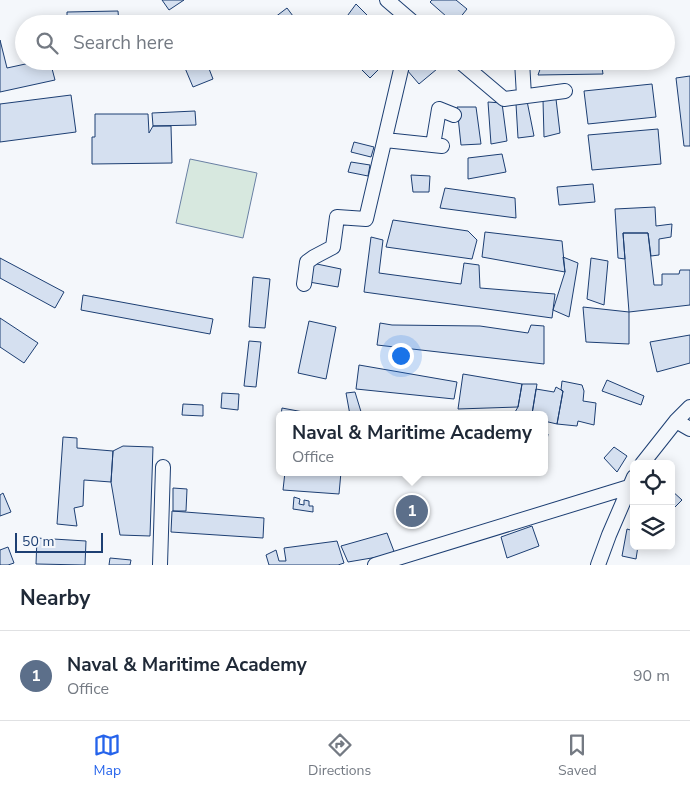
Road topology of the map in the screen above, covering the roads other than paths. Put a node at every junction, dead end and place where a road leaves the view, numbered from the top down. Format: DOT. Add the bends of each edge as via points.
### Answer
graph roads {
  1 [pos="388,0"];
  2 [pos="404,15"];
  3 [pos="402,70"];
  4 [pos="470,70"];
  5 [pos="523,70"];
  6 [pos="565,91"];
  7 [pos="524,96"];
  8 [pos="454,116"];
  9 [pos="385,140"];
  10 [pos="304,284"];
  11 [pos="690,407"];
  12 [pos="676,421"];
  13 [pos="690,428"];
  14 [pos="645,460"];
  15 [pos="164,467"];
  16 [pos="630,483"];
  17 [pos="630,487"];
  18 [pos="160,565"];
  19 [pos="375,565"];
  20 [pos="598,565"];
  1 -- 2 [label="street"];
  3 -- 9 [label="street"];
  4 -- 7 [label="street" via="504,99"];
  5 -- 7 [label="street"];
  6 -- 7 [label="street"];
  8 -- 9 [label="street" via="439,109 438,146"];
  9 -- 10 [label="street" via="366,219 337,217 332,247 307,262"];
  11 -- 12 [label="street"];
  12 -- 13 [label="street"];
  12 -- 14 [label="street"];
  15 -- 18 [label="street"];
  16 -- 19 [label="street"];
  17 -- 20 [label="street"];
}
